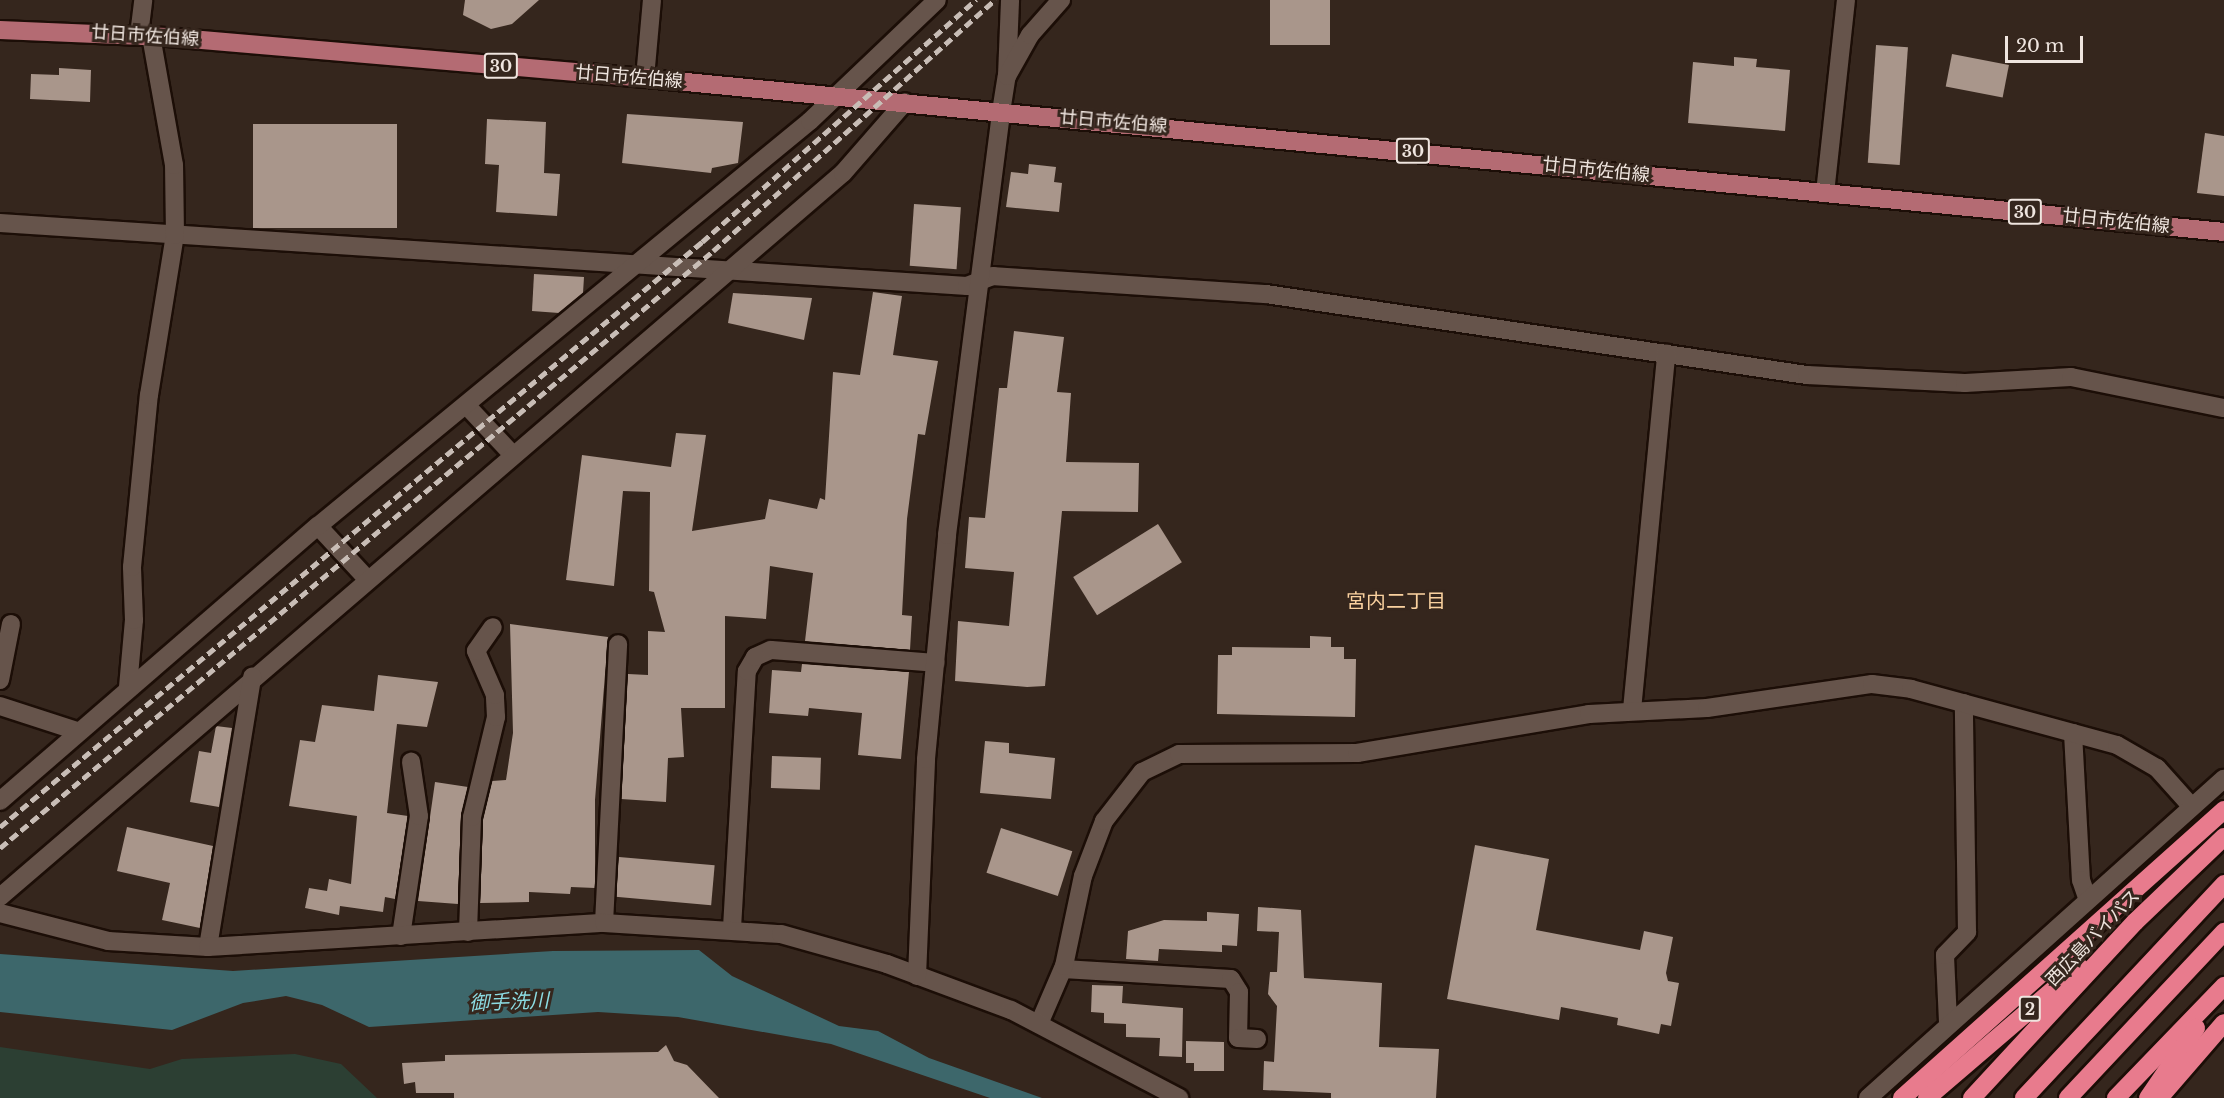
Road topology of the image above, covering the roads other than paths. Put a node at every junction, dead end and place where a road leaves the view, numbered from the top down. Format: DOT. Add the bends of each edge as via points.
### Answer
graph roads {
  1 [pos="143,0"];
  2 [pos="652,0"];
  3 [pos="937,0"];
  4 [pos="1010,0"];
  5 [pos="1061,0"];
  6 [pos="1846,0"];
  7 [pos="0,30"];
  8 [pos="145,35"];
  9 [pos="1007,76"];
  10 [pos="645,78"];
  11 [pos="838,96"];
  12 [pos="905,102"];
  13 [pos="1001,112"];
  14 [pos="1825,193"];
  15 [pos="0,223"];
  16 [pos="2224,232"];
  17 [pos="175,235"];
  18 [pos="643,262"];
  19 [pos="729,270"];
  20 [pos="980,282"];
  21 [pos="1666,354"];
  22 [pos="466,405"];
  23 [pos="2224,408"];
  24 [pos="513,455"];
  25 [pos="318,526"];
  26 [pos="367,579"];
  27 [pos="11,624"];
  28 [pos="494,627"];
  29 [pos="618,644"];
  30 [pos="935,663"];
  31 [pos="252,677"];
  32 [pos="0,680"];
  33 [pos="128,687"];
  34 [pos="1964,703"];
  35 [pos="0,706"];
  36 [pos="1632,710"];
  37 [pos="77,731"];
  38 [pos="2073,733"];
  39 [pos="411,762"];
  40 [pos="2224,779"];
  41 [pos="0,801"];
  42 [pos="2192,807"];
  43 [pos="2224,810"];
  44 [pos="2224,837"];
  45 [pos="2224,884"];
  46 [pos="0,897"];
  47 [pos="2087,897"];
  48 [pos="0,913"];
  49 [pos="2135,922"];
  50 [pos="604,923"];
  51 [pos="732,928"];
  52 [pos="468,932"];
  53 [pos="2224,932"];
  54 [pos="401,936"];
  55 [pos="208,947"];
  56 [pos="1063,969"];
  57 [pos="917,976"];
  58 [pos="2224,986"];
  59 [pos="2224,990"];
  60 [pos="1948,1022"];
  61 [pos="2224,1023"];
  62 [pos="1039,1024"];
  63 [pos="1257,1039"];
  64 [pos="1179,1098"];
  65 [pos="1868,1098"];
  66 [pos="1902,1098"];
  67 [pos="1927,1098"];
  68 [pos="1972,1098"];
  69 [pos="2024,1098"];
  70 [pos="2068,1098"];
  71 [pos="2116,1098"];
  72 [pos="2148,1098"];
  73 [pos="2158,1098"];
  1 -- 8 [label="street"];
  2 -- 10 [label="street"];
  3 -- 11 [label="street"];
  4 -- 9 [label="street"];
  5 -- 9 [label="street" via="1030,35"];
  6 -- 14 [label="street"];
  7 -- 8 [label="main road, 廿日市佐伯線 / 30"];
  8 -- 10 [label="main road, 廿日市佐伯線 / 30"];
  8 -- 17 [label="street" via="174,165"];
  9 -- 13 [label="street"];
  10 -- 11 [label="main road, 廿日市佐伯線 / 30"];
  11 -- 12 [label="main road, 廿日市佐伯線 / 30"];
  11 -- 18 [label="street"];
  12 -- 13 [label="main road, 廿日市佐伯線 / 30"];
  12 -- 19 [label="street" via="849,167"];
  13 -- 14 [label="main road, 廿日市佐伯線 / 30"];
  13 -- 20 [label="street"];
  14 -- 16 [label="main road, 廿日市佐伯線 / 30"];
  15 -- 17 [label="street"];
  17 -- 18 [label="street"];
  17 -- 33 [label="street" via="148,407 132,567"];
  18 -- 19 [label="street"];
  18 -- 22 [label="street"];
  19 -- 20 [label="street" via="967,286"];
  19 -- 24 [label="street"];
  20 -- 21 [label="street" via="993,276 1266,294"];
  20 -- 30 [label="street"];
  21 -- 23 [label="street" via="1807,375 1965,383 2071,377"];
  21 -- 36 [label="street"];
  22 -- 24 [label="street"];
  22 -- 25 [label="street"];
  24 -- 26 [label="street"];
  25 -- 26 [label="street"];
  25 -- 33 [label="street"];
  26 -- 31 [label="street"];
  27 -- 32 [label="street"];
  28 -- 52 [label="street" via="476,651 495,695 496,717 472,817"];
  29 -- 50 [label="street"];
  30 -- 51 [label="street" via="771,650 755,657 747,671"];
  30 -- 57 [label="street"];
  31 -- 46 [label="street"];
  31 -- 55 [label="street"];
  33 -- 37 [label="street"];
  34 -- 36 [label="street" via="1898,687 1846,684 1719,707"];
  34 -- 38 [label="street"];
  34 -- 60 [label="street" via="1967,932 1945,955"];
  35 -- 37 [label="street"];
  36 -- 56 [label="street" via="1349,754 1190,752 1159,760 1134,779 1095,839"];
  37 -- 41 [label="street"];
  38 -- 42 [label="street" via="2133,753 2163,774"];
  38 -- 47 [label="street" via="2081,880"];
  39 -- 54 [label="street" via="419,816"];
  40 -- 42 [label="street"];
  42 -- 47 [label="street"];
  43 -- 66 [label="highway"];
  44 -- 49 [label="highway, 西広島バイパス / 2"];
  45 -- 69 [label="highway"];
  47 -- 60 [label="street"];
  48 -- 55 [label="street" via="108,941"];
  49 -- 67 [label="highway, 2"];
  49 -- 68 [label="highway, 西広島バイパス / 2"];
  50 -- 51 [label="street"];
  50 -- 52 [label="street"];
  51 -- 57 [label="street" via="813,942"];
  52 -- 54 [label="street"];
  53 -- 70 [label="highway"];
  54 -- 55 [label="street"];
  56 -- 62 [label="street"];
  56 -- 63 [label="street" via="1232,979 1239,992 1238,1038"];
  57 -- 62 [label="street"];
  58 -- 71 [label="highway"];
  59 -- 72 [label="highway"];
  60 -- 65 [label="street"];
  61 -- 73 [label="highway"];
  62 -- 64 [label="street"];
}
